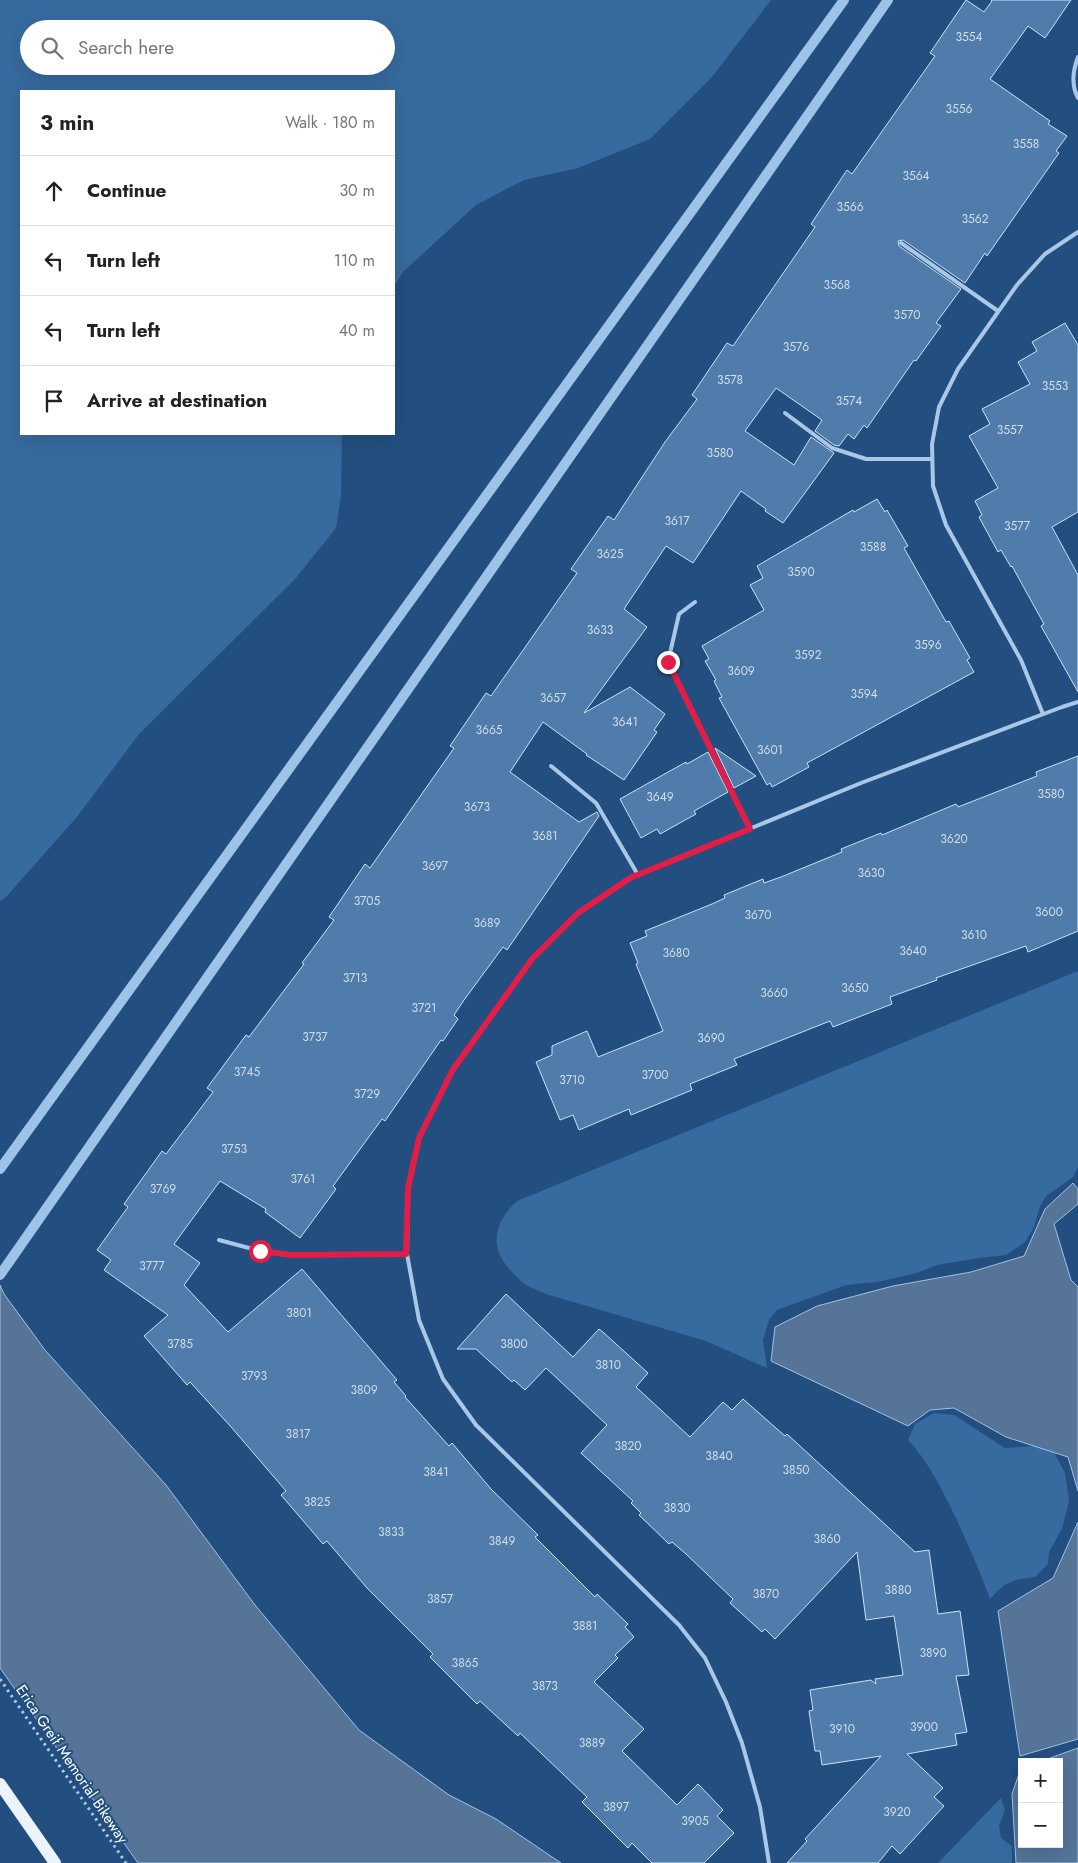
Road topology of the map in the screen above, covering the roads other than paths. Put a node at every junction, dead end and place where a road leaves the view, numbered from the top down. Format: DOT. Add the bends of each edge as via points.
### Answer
graph roads {
  1 [pos="1078,57"];
  2 [pos="1078,98"];
  3 [pos="1078,232"];
  4 [pos="901,243"];
  5 [pos="998,312"];
  6 [pos="785,413"];
  7 [pos="932,459"];
  8 [pos="695,602"];
  9 [pos="1078,702"];
  10 [pos="1043,714"];
  11 [pos="551,766"];
  12 [pos="750,829"];
  13 [pos="638,875"];
  14 [pos="220,1240"];
  15 [pos="406,1254"];
  16 [pos="0,1784"];
  17 [pos="55,1863"];
  18 [pos="769,1863"];
  1 -- 2 [label="lane" via="1073,70"];
  3 -- 5 [label="lane" via="1045,254"];
  4 -- 5 [label="lane"];
  5 -- 7 [label="lane" via="958,369 939,407"];
  6 -- 7 [label="lane" via="832,448 866,459"];
  7 -- 10 [label="lane" via="933,486 946,525 1021,660"];
  8 -- 12 [label="lane" via="679,614 668,662"];
  9 -- 10 [label="lane"];
  10 -- 12 [label="lane"];
  11 -- 13 [label="lane" via="596,803"];
  12 -- 13 [label="lane"];
  13 -- 15 [label="lane" via="578,913 532,959 452,1071 419,1138 408,1188"];
  14 -- 15 [label="lane" via="260,1251 292,1255"];
  15 -- 18 [label="lane" via="419,1320 443,1379 471,1417 678,1625 705,1658 742,1743 760,1807"];
  16 -- 17 [label="main road"];
}
